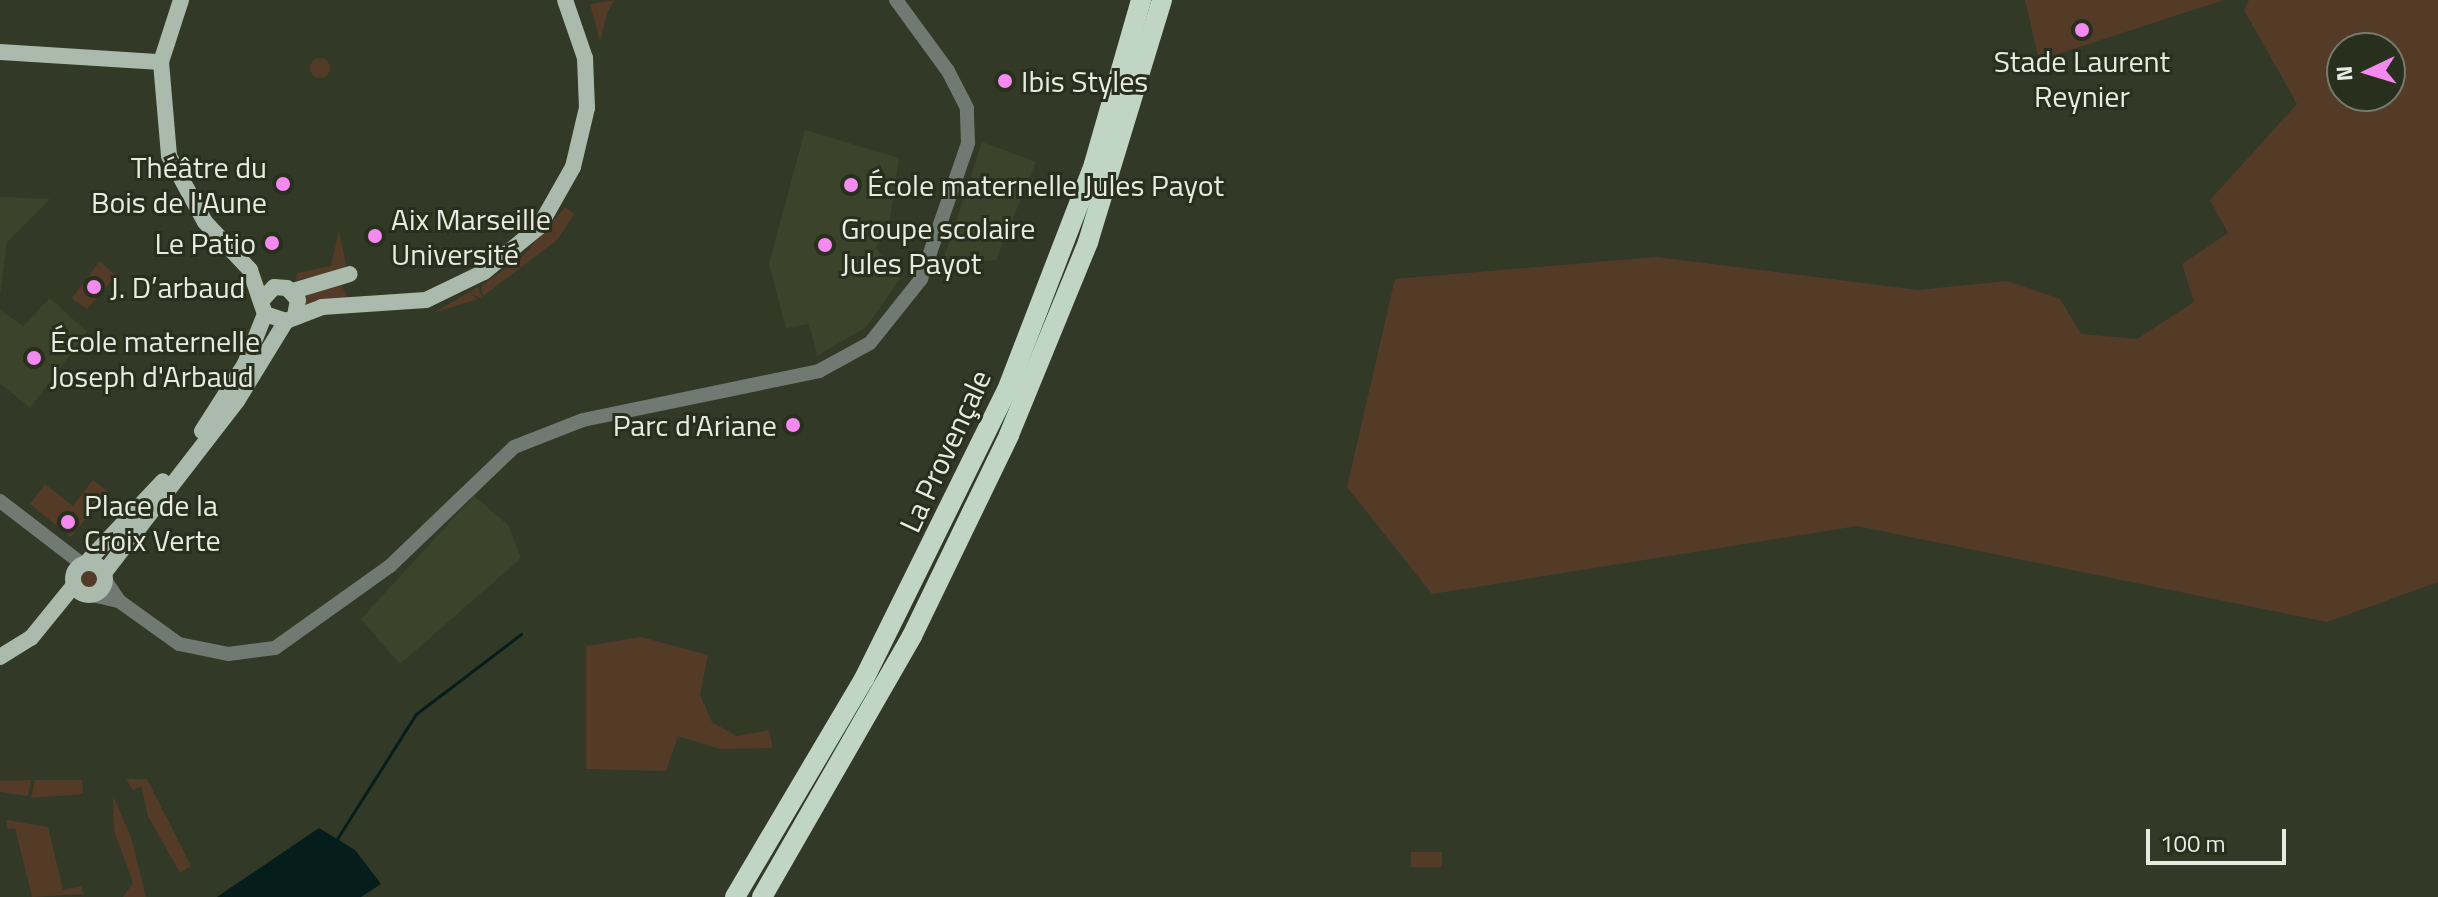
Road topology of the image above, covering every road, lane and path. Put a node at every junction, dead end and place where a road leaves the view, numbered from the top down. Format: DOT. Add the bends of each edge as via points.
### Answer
graph roads {
  1 [pos="181,0"];
  2 [pos="896,0"];
  3 [pos="1141,0"];
  4 [pos="1162,0"];
  5 [pos="570,3"];
  6 [pos="0,52"];
  7 [pos="161,62"];
  8 [pos="493,250"];
  9 [pos="350,274"];
  10 [pos="293,291"];
  11 [pos="437,296"];
  12 [pos="264,306"];
  13 [pos="290,318"];
  14 [pos="0,501"];
  15 [pos="79,572"];
  16 [pos="104,576"];
  17 [pos="90,595"];
  18 [pos="119,601"];
  19 [pos="63,605"];
  20 [pos="0,657"];
  21 [pos="735,897"];
  22 [pos="762,897"];
  1 -- 7 [label="main road"];
  2 -- 18 [label="street" via="948,71 967,108 968,143 921,279 870,343 819,371 583,420 514,447 390,566 275,648 228,654 191,648"];
  3 -- 21 [label="highway, La Provençale" via="1094,164 995,417 864,679"];
  4 -- 22 [label="highway, La Provençale" via="1088,242 1009,435 912,636"];
  5 -- 11 [label="main road" via="588,95 564,189 518,249"];
  6 -- 7 [label="main road"];
  7 -- 12 [label="main road" via="163,131 179,182 250,270"];
  8 -- 11 [label="main road"];
  9 -- 10 [label="main road"];
  10 -- 12 [label="main road" via="276,287"];
  10 -- 13 [label="main road"];
  11 -- 13 [label="main road"];
  12 -- 13 [label="main road"];
  12 -- 15 [label="main road" via="245,364 196,440"];
  13 -- 16 [label="main road" via="237,401"];
  14 -- 15 [label="street"];
  15 -- 16 [label="main road"];
  15 -- 17 [label="main road"];
  15 -- 19 [label="main road"];
  16 -- 17 [label="main road"];
  16 -- 18 [label="street"];
  17 -- 18 [label="street"];
  17 -- 19 [label="main road"];
  19 -- 20 [label="main road"];
}
